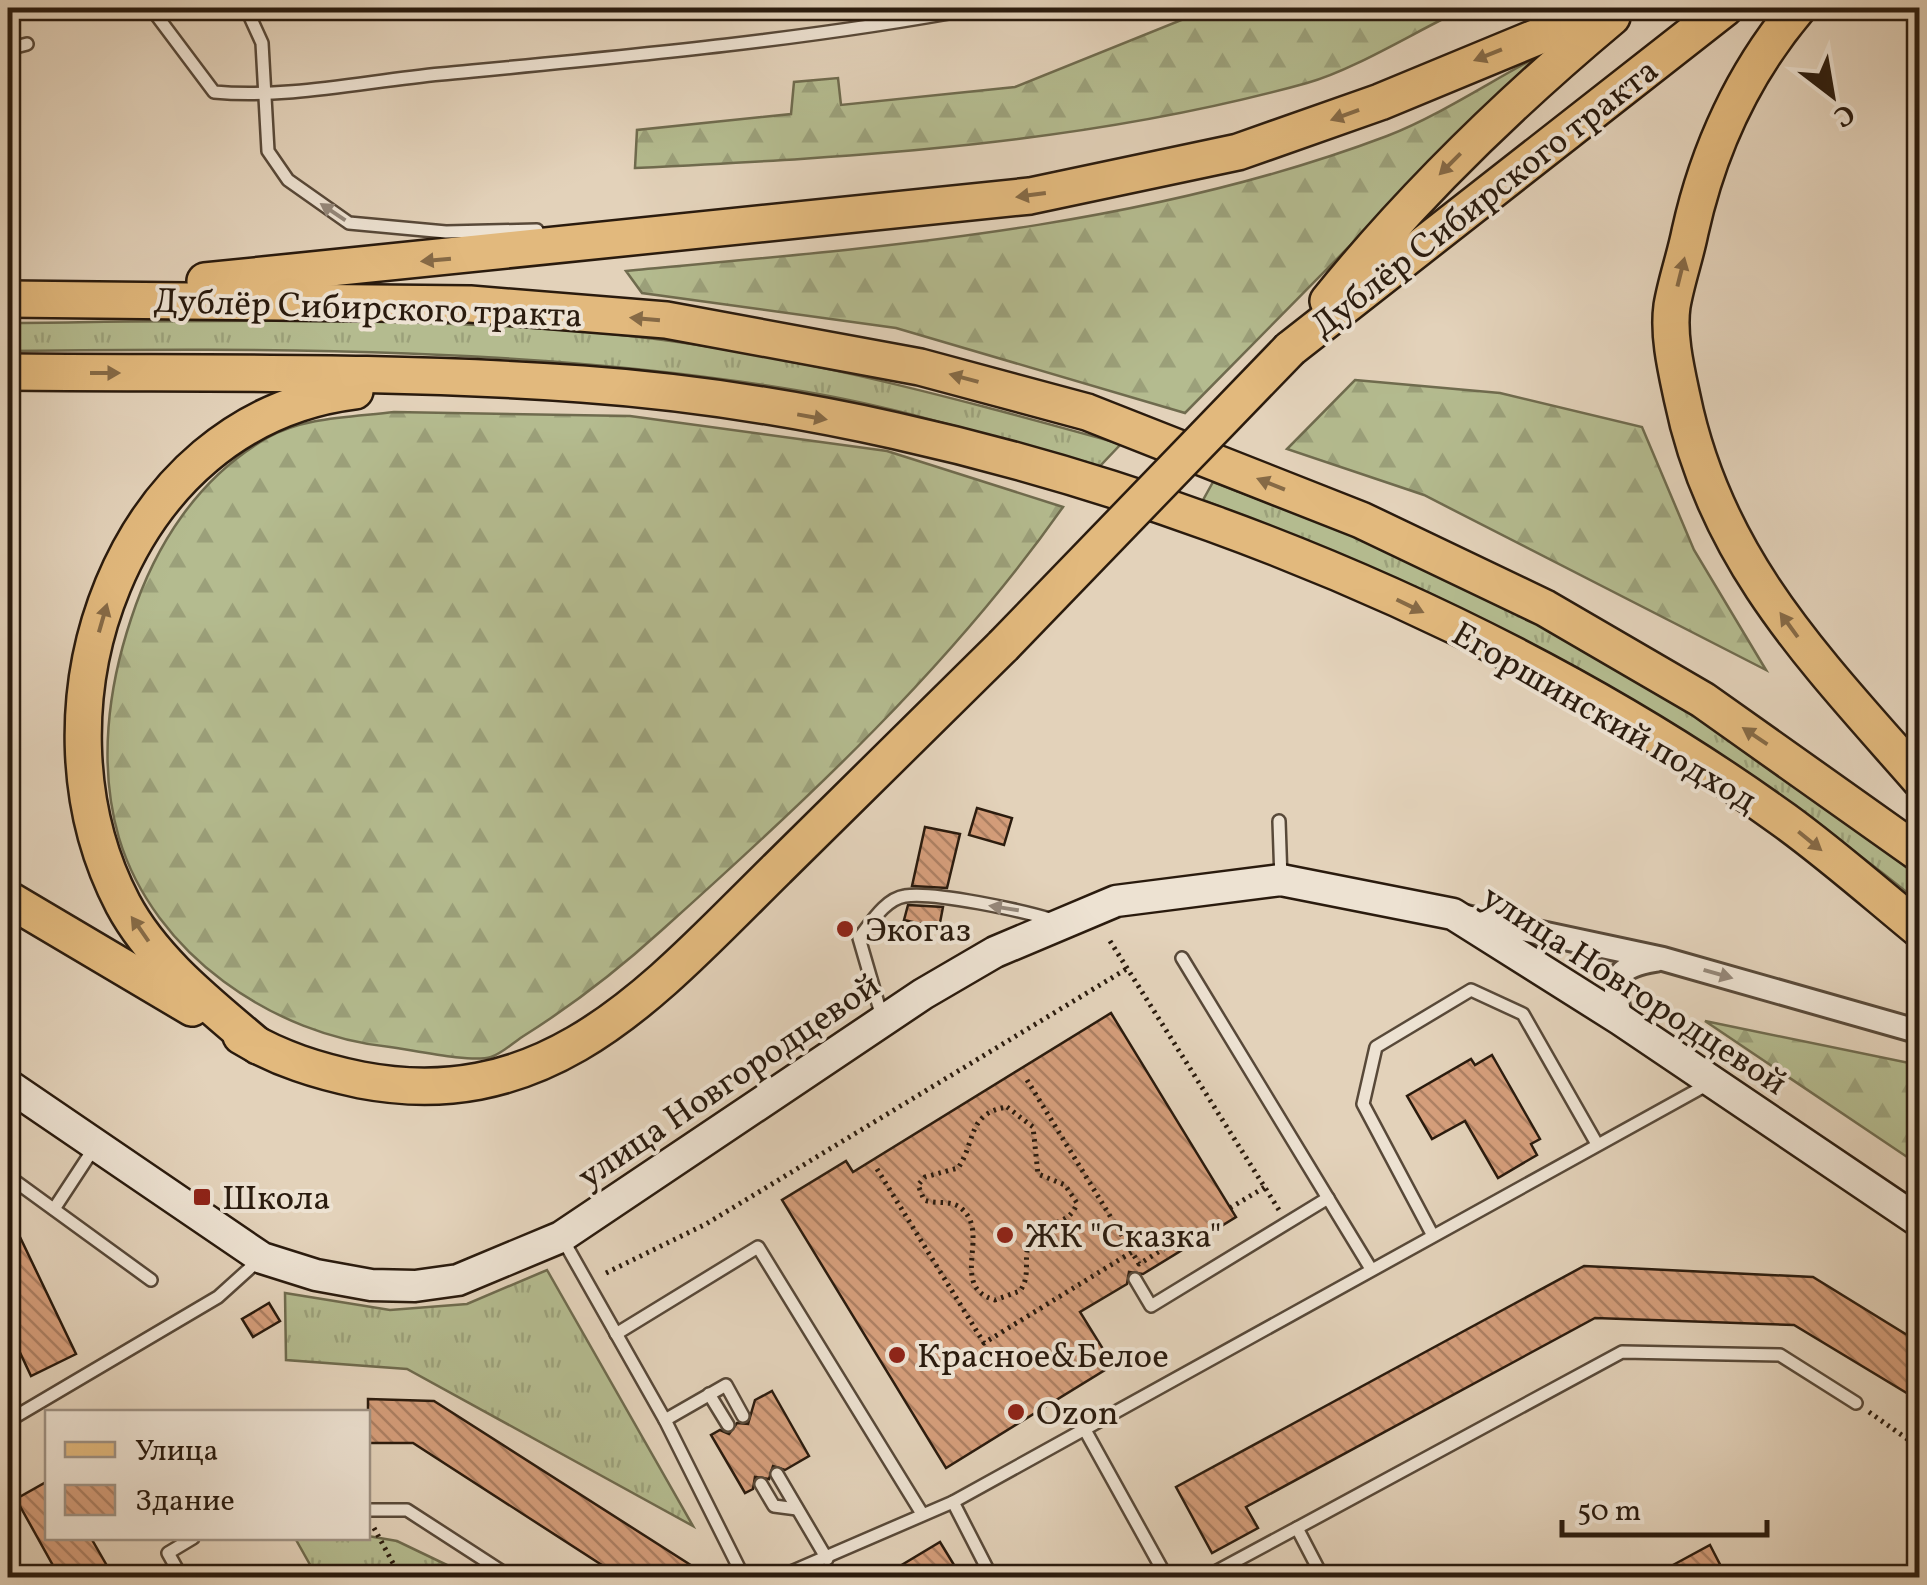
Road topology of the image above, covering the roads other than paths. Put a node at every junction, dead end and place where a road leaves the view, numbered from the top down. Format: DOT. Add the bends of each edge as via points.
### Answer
graph roads {
  1 [pos="151,8"];
  2 [pos="246,8"];
  3 [pos="977,8"];
  4 [pos="1608,8"];
  5 [pos="1624,8"];
  6 [pos="1725,8"];
  7 [pos="1798,8"];
  8 [pos="27,44"];
  9 [pos="8,49"];
  10 [pos="266,97"];
  11 [pos="811,216"];
  12 [pos="9,299"];
  13 [pos="1290,349"];
  14 [pos="8,372"];
  15 [pos="747,406"];
  16 [pos="1362,520"];
  17 [pos="1322,564"];
  18 [pos="1920,780"];
  19 [pos="1279,822"];
  20 [pos="1920,854"];
  21 [pos="1281,880"];
  22 [pos="8,899"];
  23 [pos="1452,914"];
  24 [pos="1061,922"];
  25 [pos="1920,930"];
  26 [pos="1182,958"];
  27 [pos="1663,959"];
  28 [pos="1622,1020"];
  29 [pos="884,1021"];
  30 [pos="1920,1032"];
  31 [pos="258,1046"];
  32 [pos="1710,1082"];
  33 [pos="8,1085"];
  34 [pos="1597,1144"];
  35 [pos="96,1146"];
  36 [pos="8,1176"];
  37 [pos="1328,1198"];
  38 [pos="54,1208"];
  39 [pos="1920,1222"];
  40 [pos="1432,1234"];
  41 [pos="561,1237"];
  42 [pos="262,1258"];
  43 [pos="1370,1268"];
  44 [pos="1135,1279"];
  45 [pos="151,1280"];
  46 [pos="616,1334"];
  47 [pos="709,1394"];
  48 [pos="1856,1402"];
  49 [pos="744,1416"];
  50 [pos="665,1420"];
  51 [pos="8,1421"];
  52 [pos="728,1425"];
  53 [pos="1085,1430"];
  54 [pos="777,1474"];
  55 [pos="761,1484"];
  56 [pos="953,1502"];
  57 [pos="797,1510"];
  58 [pos="921,1512"];
  59 [pos="370,1514"];
  60 [pos="1297,1528"];
  61 [pos="189,1540"];
  62 [pos="827,1559"];
  63 [pos="8,1562"];
  64 [pos="17,1578"];
  65 [pos="182,1578"];
  66 [pos="512,1578"];
  67 [pos="744,1578"];
  68 [pos="777,1578"];
  69 [pos="992,1578"];
  70 [pos="1167,1578"];
  71 [pos="1204,1578"];
  72 [pos="1323,1578"];
  1 -- 10 [label="lane" via="214,92"];
  2 -- 10 [label="lane" via="262,43"];
  3 -- 10 [label="lane" via="634,56 327,85"];
  4 -- 11 [label="main road, Дублёр Сибирского тракта, one-way" via="1238,152 1013,198"];
  5 -- 13 [label="main road, Дублёр Сибирского тракта, one-way" via="1518,95 1387,228"];
  6 -- 13 [label="main road, Дублёр Сибирского тракта"];
  18 -- 7 [label="main road, one-way" via="1814,658 1726,532 1690,438 1676,368 1672,308 1697,200 1738,94"];
  8 -- 9 [label="lane"];
  11 -- 10 [label="lane, one-way" via="540,230 349,223 277,170 268,151"];
  11 -- 12 [label="main road, Дублёр Сибирского тракта, one-way" via="447,259"];
  16 -- 12 [label="main road, Дублёр Сибирского тракта, one-way" via="1088,412 920,366 666,320 470,304"];
  13 -- 31 [label="main road, Дублёр Сибирского тракта, bridge" via="1003,646 646,995 565,1052 468,1086 392,1085 295,1064"];
  14 -- 15 [label="main road, Дублёр Сибирского тракта, one-way" via="416,376 587,384"];
  15 -- 17 [label="main road, Дублёр Сибирского тракта, one-way" via="1000,456"];
  31 -- 15 [label="main road, Дублёр Сибирского тракта, one-way" via="138,930 94,827 83,750 94,649 110,595 154,508 196,460 225,439 326,395"];
  20 -- 16 [label="main road, Егоршинский подход, one-way" via="1703,700 1544,608"];
  17 -- 25 [label="main road, Егоршинский подход, one-way" via="1506,653 1670,744 1786,821"];
  19 -- 21 [label="lane"];
  21 -- 23 [label="street, улица Новгородцевой"];
  21 -- 24 [label="street, улица Новгородцевой" via="1116,902"];
  22 -- 31 [label="main road, Дублёр Сибирского тракта"];
  23 -- 27 [label="street"];
  23 -- 28 [label="street, улица Новгородцевой"];
  24 -- 29 [label="street, улица Новгородцевой" via="995,952"];
  24 -- 29 [label="lane, one-way" via="1010,908 904,896 880,910 860,938"];
  26 -- 37 [label="lane"];
  27 -- 28 [label="street" via="1630,964 1618,976"];
  27 -- 30 [label="street, one-way"];
  28 -- 32 [label="street, улица Новгородцевой"];
  29 -- 41 [label="street, улица Новгородцевой"];
  32 -- 34 [label="lane"];
  32 -- 39 [label="street, улица Новгородцевой"];
  33 -- 35 [label="street, улица Новгородцевой"];
  34 -- 40 [label="lane"];
  34 -- 40 [label="lane" via="1523,1014 1470,990 1376,1047 1363,1104"];
  35 -- 38 [label="lane"];
  35 -- 42 [label="street, улица Новгородцевой"];
  36 -- 38 [label="lane"];
  37 -- 43 [label="lane"];
  37 -- 44 [label="lane" via="1151,1306"];
  38 -- 45 [label="lane"];
  40 -- 43 [label="lane"];
  41 -- 42 [label="street, улица Новгородцевой" via="458,1280 415,1286 316,1275"];
  41 -- 46 [label="lane"];
  42 -- 51 [label="lane" via="218,1298"];
  43 -- 53 [label="lane"];
  46 -- 50 [label="lane"];
  46 -- 58 [label="lane" via="758,1247"];
  47 -- 49 [label="lane" via="726,1385"];
  47 -- 50 [label="lane"];
  47 -- 52 [label="lane"];
  48 -- 60 [label="lane" via="1780,1355 1622,1352"];
  50 -- 67 [label="lane"];
  53 -- 56 [label="lane"];
  53 -- 70 [label="lane"];
  54 -- 57 [label="lane"];
  55 -- 57 [label="lane" via="774,1506"];
  56 -- 58 [label="lane"];
  56 -- 69 [label="lane"];
  57 -- 62 [label="lane"];
  58 -- 62 [label="lane"];
  59 -- 66 [label="lane" via="408,1510"];
  60 -- 71 [label="lane"];
  60 -- 72 [label="lane"];
  61 -- 65 [label="lane" via="168,1552"];
  62 -- 68 [label="lane"];
  63 -- 64 [label="lane"];
}
